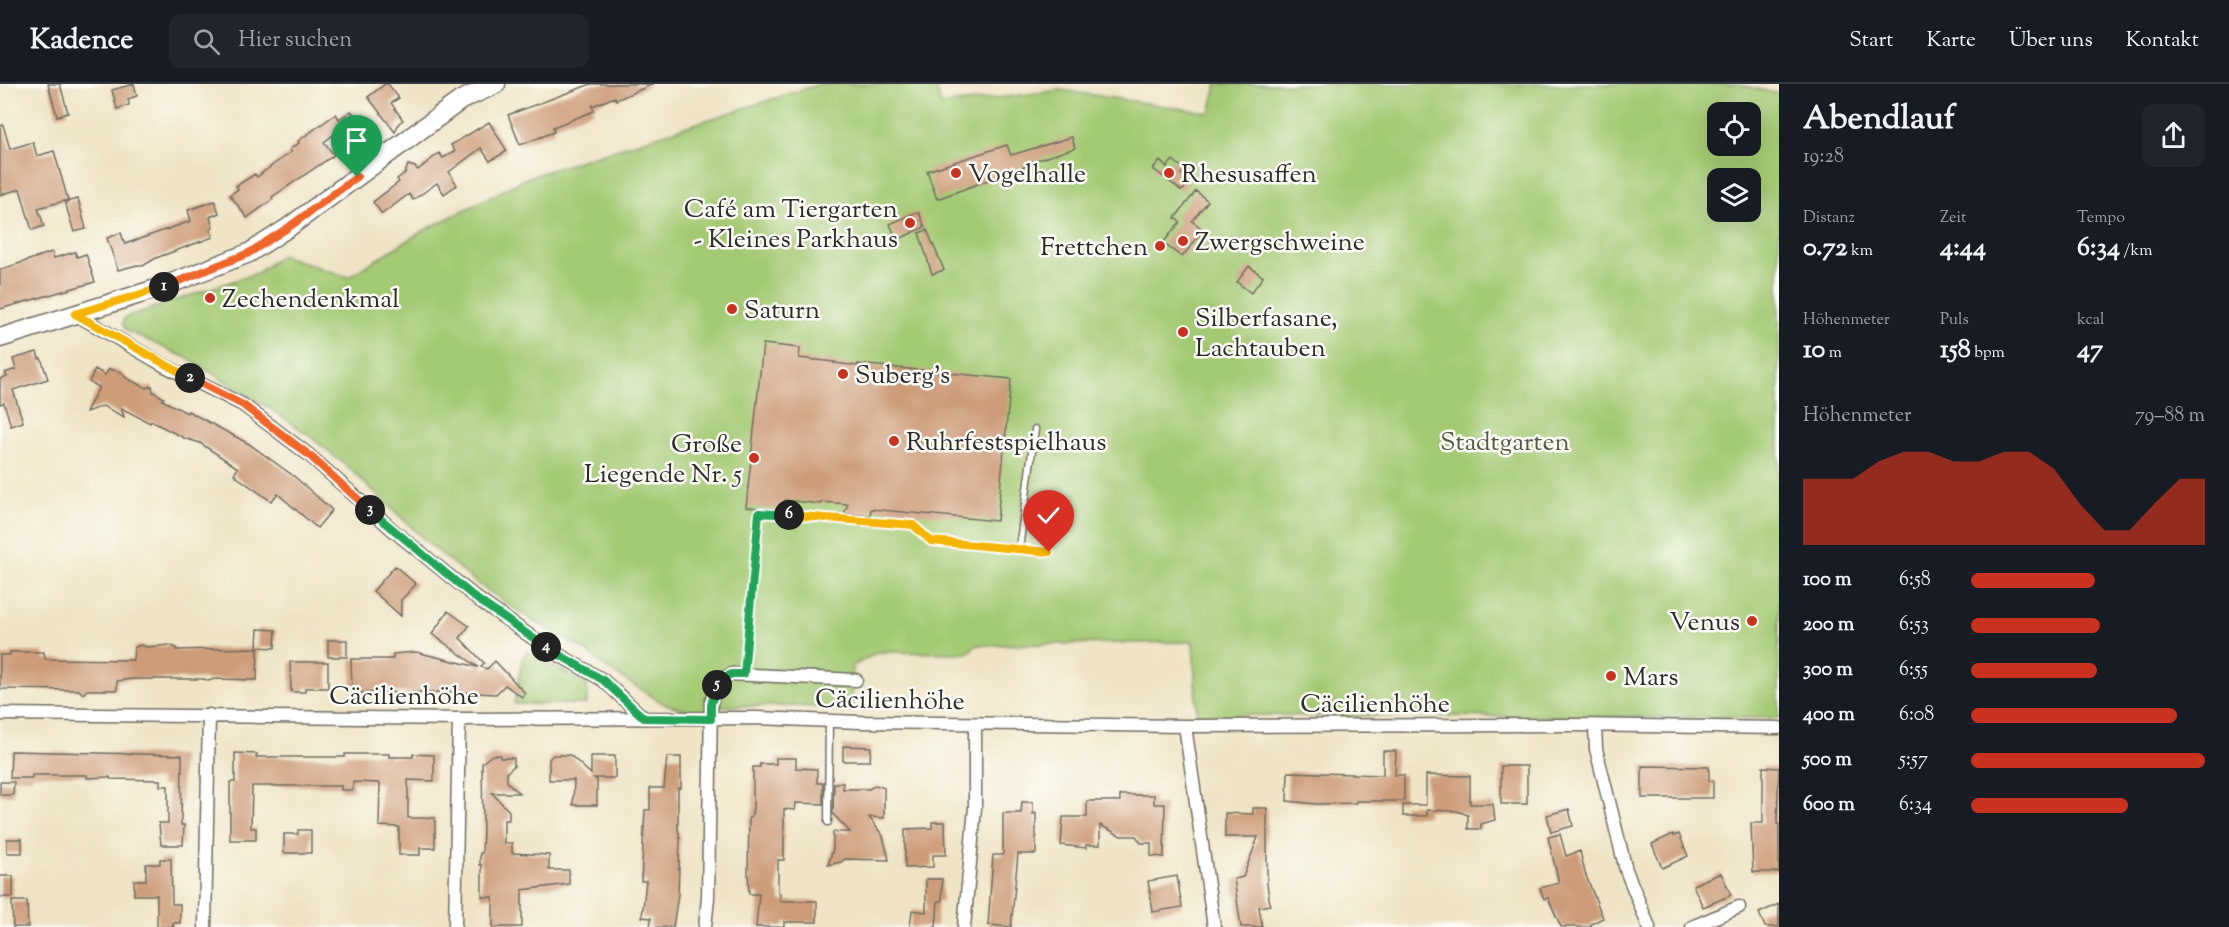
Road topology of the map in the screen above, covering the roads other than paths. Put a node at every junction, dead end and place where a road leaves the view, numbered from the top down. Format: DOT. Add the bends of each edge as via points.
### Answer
graph roads {
  1 [pos="496,84"];
  2 [pos="75,314"];
  3 [pos="0,338"];
  4 [pos="1035,429"];
  5 [pos="1019,549"];
  6 [pos="1049,552"];
  7 [pos="744,674"];
  8 [pos="856,680"];
  9 [pos="0,714"];
  10 [pos="208,716"];
  11 [pos="644,718"];
  12 [pos="459,719"];
  13 [pos="711,719"];
  14 [pos="829,720"];
  15 [pos="975,724"];
  16 [pos="1185,726"];
  17 [pos="1595,726"];
  18 [pos="1779,728"];
  19 [pos="828,822"];
  20 [pos="1739,907"];
  21 [pos="1646,926"];
  22 [pos="205,927"];
  23 [pos="455,927"];
  24 [pos="705,927"];
  25 [pos="964,927"];
  26 [pos="1214,927"];
  27 [pos="1692,927"];
  1 -- 2 [label="main road" via="461,100 249,253 159,288"];
  2 -- 3 [label="main road"];
  2 -- 11 [label="street" via="243,405 309,455 478,600 603,680"];
  4 -- 5 [label="lane"];
  5 -- 6 [label="lane"];
  5 -- 7 [label="lane" via="931,541 913,525 759,513"];
  7 -- 8 [label="street"];
  7 -- 13 [label="street" via="718,680"];
  9 -- 10 [label="street, Cäcilienhöhe"];
  10 -- 12 [label="street, Cäcilienhöhe"];
  10 -- 22 [label="street"];
  11 -- 12 [label="street, Cäcilienhöhe"];
  11 -- 13 [label="street, Cäcilienhöhe"];
  12 -- 23 [label="street"];
  13 -- 14 [label="street, Cäcilienhöhe"];
  13 -- 24 [label="street"];
  14 -- 15 [label="street, Cäcilienhöhe"];
  14 -- 19 [label="lane"];
  15 -- 16 [label="street, Cäcilienhöhe"];
  15 -- 25 [label="street" via="975,808"];
  16 -- 17 [label="street, Cäcilienhöhe"];
  16 -- 26 [label="street"];
  17 -- 18 [label="street, Cäcilienhöhe"];
  17 -- 21 [label="street" via="1596,749 1626,870"];
  20 -- 27 [label="street"];
}
